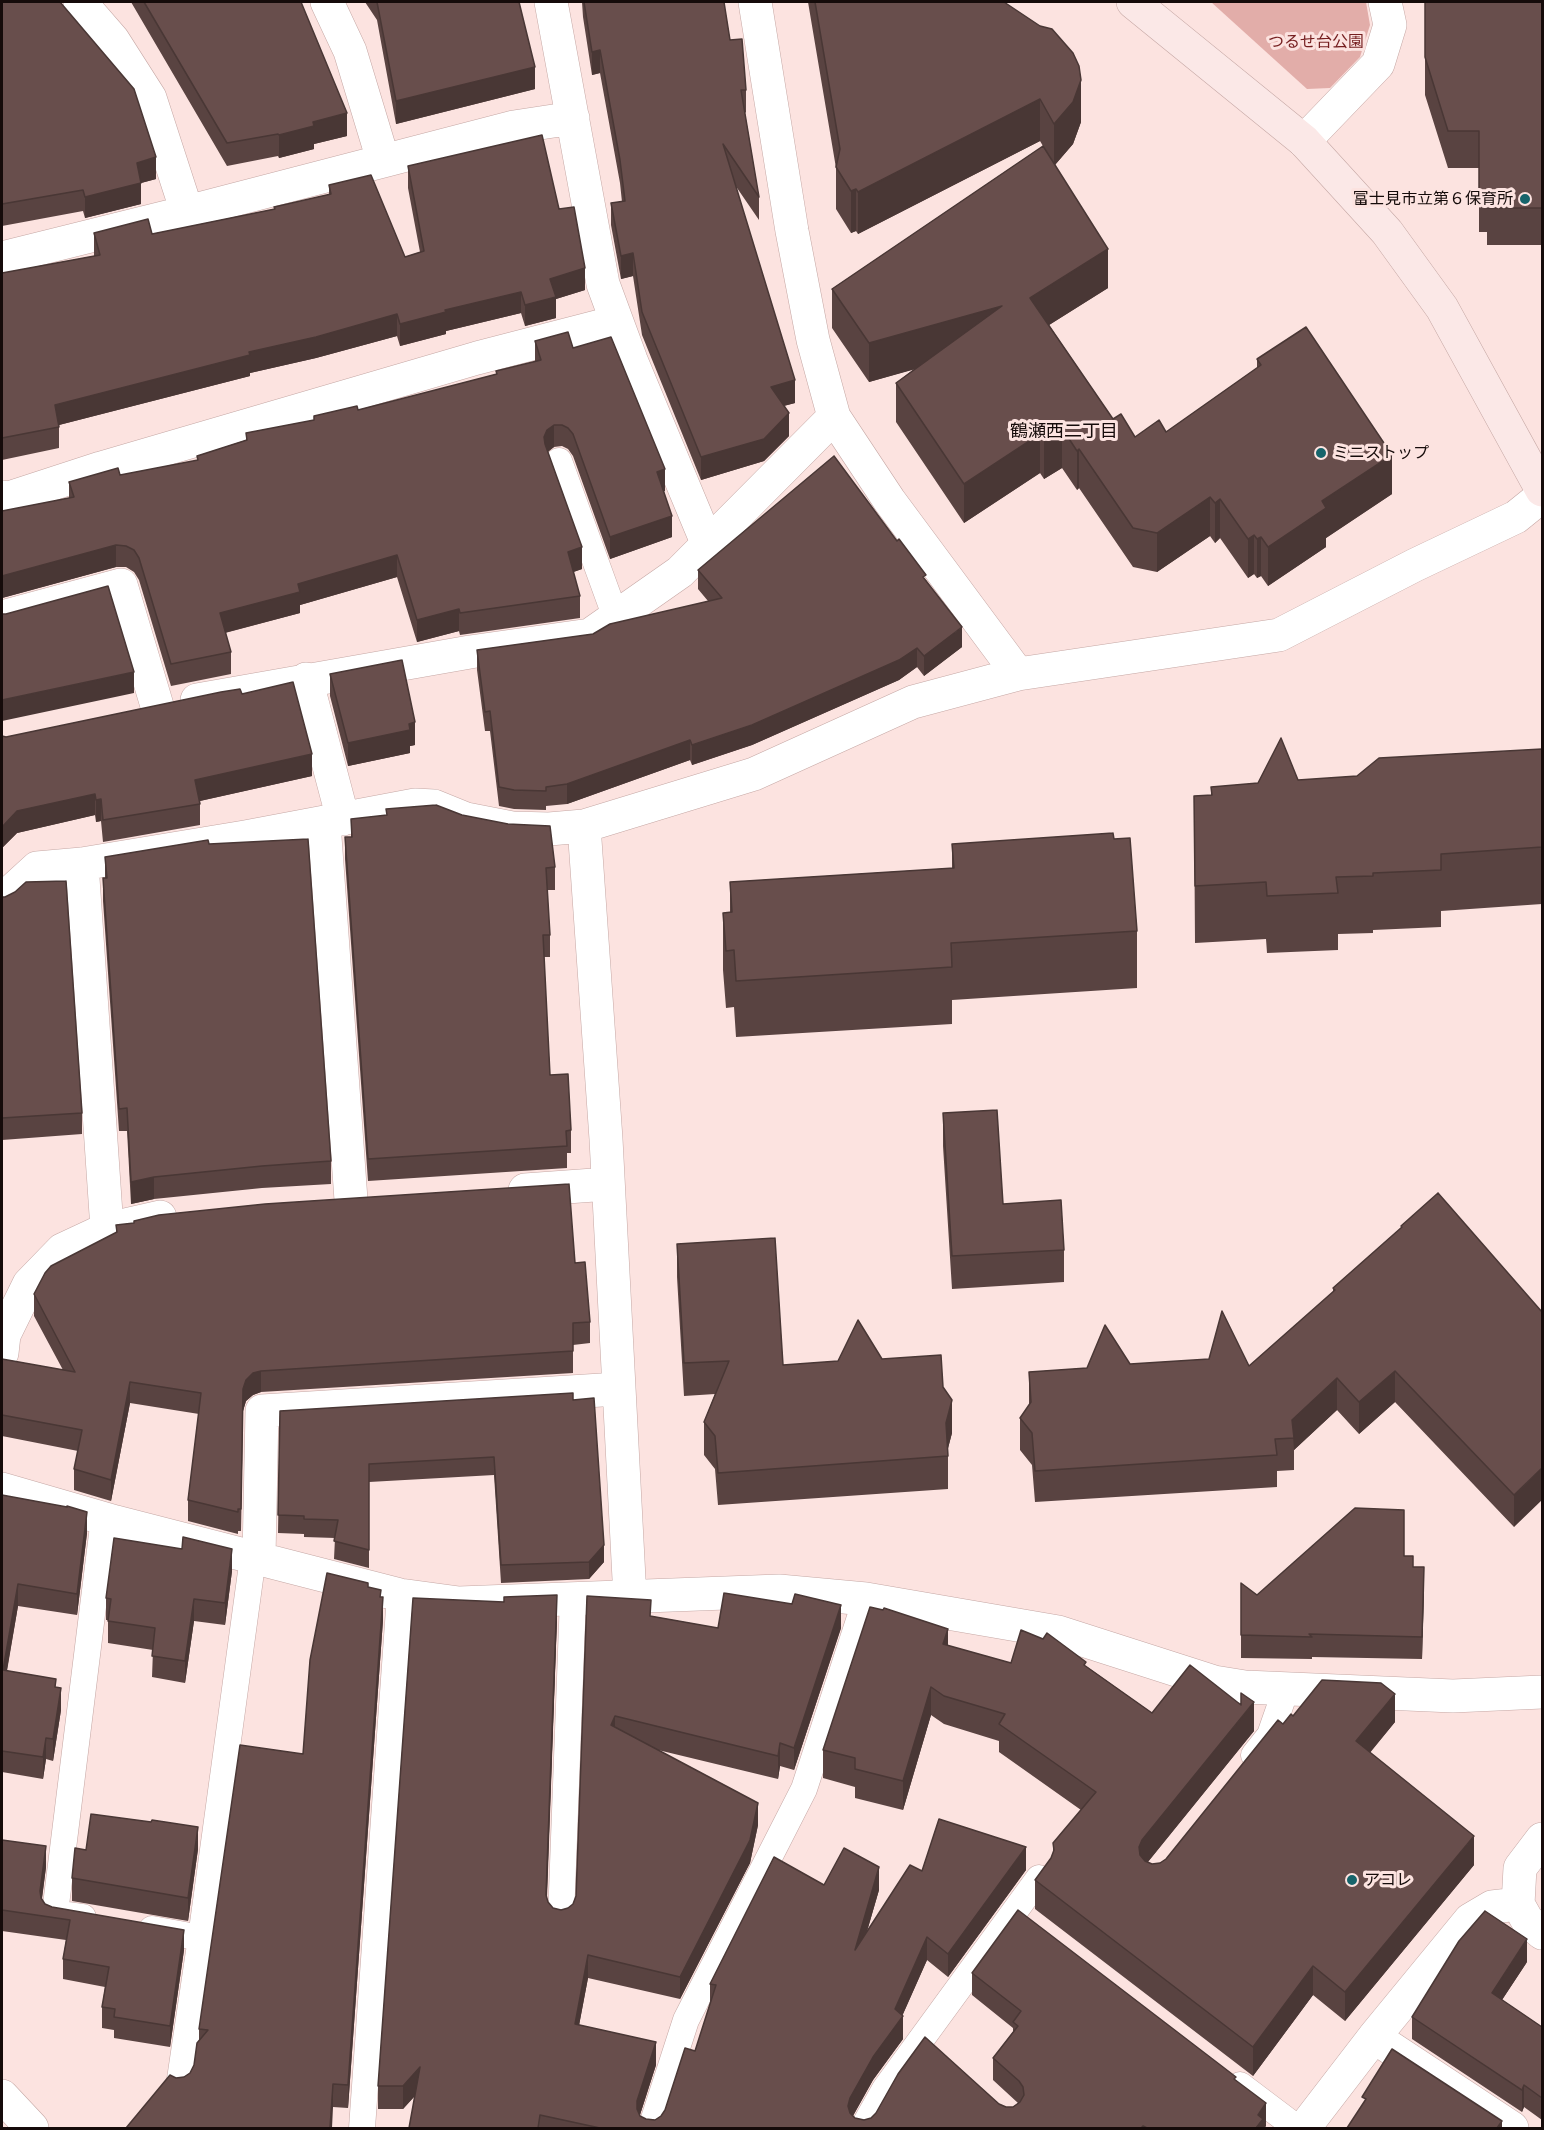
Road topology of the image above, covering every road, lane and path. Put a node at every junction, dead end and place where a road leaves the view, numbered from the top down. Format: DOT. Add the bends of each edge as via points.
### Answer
graph roads {
  1 [pos="80,2"];
  2 [pos="327,2"];
  3 [pos="551,2"];
  4 [pos="755,2"];
  5 [pos="1133,2"];
  6 [pos="1385,2"];
  7 [pos="573,118"];
  8 [pos="1304,141"];
  9 [pos="383,160"];
  10 [pos="187,212"];
  11 [pos="3,254"];
  12 [pos="616,322"];
  13 [pos="834,417"];
  14 [pos="559,461"];
  15 [pos="1542,490"];
  16 [pos="1542,496"];
  17 [pos="2,497"];
  18 [pos="708,545"];
  19 [pos="2,617"];
  20 [pos="616,618"];
  21 [pos="1018,674"];
  22 [pos="306,679"];
  23 [pos="334,821"];
  24 [pos="584,826"];
  25 [pos="82,864"];
  26 [pos="2,900"];
  27 [pos="608,1184"];
  28 [pos="498,1192"];
  29 [pos="384,1198"];
  30 [pos="351,1200"];
  31 [pos="318,1203"];
  32 [pos="191,1214"];
  33 [pos="107,1229"];
  34 [pos="2,1353"];
  35 [pos="618,1389"];
  36 [pos="2,1489"];
  37 [pos="104,1518"];
  38 [pos="256,1557"];
  39 [pos="399,1594"];
  40 [pos="573,1598"];
  41 [pos="630,1598"];
  42 [pos="866,1599"];
  43 [pos="1286,1689"];
  44 [pos="1542,1692"];
  45 [pos="1241,1771"];
  46 [pos="1542,1839"];
  47 [pos="1039,1878"];
  48 [pos="1518,1904"];
  49 [pos="561,1918"];
  50 [pos="1542,1933"];
  51 [pos="201,1938"];
  52 [pos="1374,2037"];
  53 [pos="1222,2071"];
  54 [pos="179,2086"];
  55 [pos="2,2096"];
  56 [pos="32,2128"];
  57 [pos="362,2128"];
  58 [pos="651,2128"];
  59 [pos="863,2128"];
  60 [pos="1297,2128"];
  61 [pos="1304,2128"];
  62 [pos="1512,2128"];
  1 -- 10 [label="street" via="113,40 150,98"];
  2 -- 9 [label="street" via="350,51"];
  3 -- 7 [label="street"];
  4 -- 13 [label="street" via="792,231 813,340"];
  5 -- 8 [label="street"];
  6 -- 8 [label="street" via="1390,26 1378,64"];
  7 -- 9 [label="street" via="514,126"];
  7 -- 12 [label="street" via="603,284"];
  8 -- 15 [label="street" via="1387,232 1442,308"];
  9 -- 10 [label="street"];
  10 -- 11 [label="street"];
  12 -- 17 [label="street" via="454,365 112,464 6,499"];
  12 -- 18 [label="street"];
  13 -- 18 [label="street"];
  13 -- 21 [label="street"];
  14 -- 20 [label="lane"];
  16 -- 21 [label="street" via="1516,517 1279,635"];
  18 -- 20 [label="street" via="680,572"];
  19 -- 22 [label="street" via="121,585 146,711"];
  20 -- 22 [label="street" via="590,635"];
  21 -- 24 [label="street" via="913,702 754,774"];
  22 -- 23 [label="street"];
  23 -- 24 [label="street" via="415,805 434,806 466,819 512,828"];
  23 -- 25 [label="street"];
  23 -- 30 [label="street"];
  24 -- 27 [label="street"];
  25 -- 26 [label="street" via="37,868"];
  25 -- 33 [label="street"];
  27 -- 28 [label="street"];
  27 -- 35 [label="street"];
  29 -- 30 [label="street"];
  30 -- 31 [label="street"];
  32 -- 33 [label="street"];
  33 -- 34 [label="street" via="62,1250 29,1284 4,1335"];
  35 -- 38 [label="street" via="262,1411"];
  35 -- 41 [label="street"];
  36 -- 37 [label="street"];
  37 -- 38 [label="street"];
  37 -- 51 [label="lane" via="55,1912"];
  38 -- 39 [label="street"];
  38 -- 51 [label="lane"];
  39 -- 40 [label="street" via="459,1603"];
  39 -- 57 [label="lane"];
  40 -- 41 [label="street"];
  40 -- 49 [label="lane"];
  41 -- 42 [label="street" via="779,1591"];
  42 -- 43 [label="street" via="1058,1632 1214,1682"];
  42 -- 58 [label="lane" via="804,1789 686,2020"];
  43 -- 44 [label="street" via="1453,1696"];
  43 -- 45 [label="lane" via="1270,1735"];
  46 -- 48 [label="street" via="1520,1868"];
  47 -- 59 [label="lane" via="1024,1919 931,2045 885,2089"];
  48 -- 50 [label="street" via="1527,1920"];
  48 -- 52 [label="street" via="1492,1907 1470,1920"];
  51 -- 54 [label="lane"];
  52 -- 61 [label="street"];
  52 -- 62 [label="street"];
  53 -- 60 [label="lane"];
  55 -- 56 [label="street"];
}
